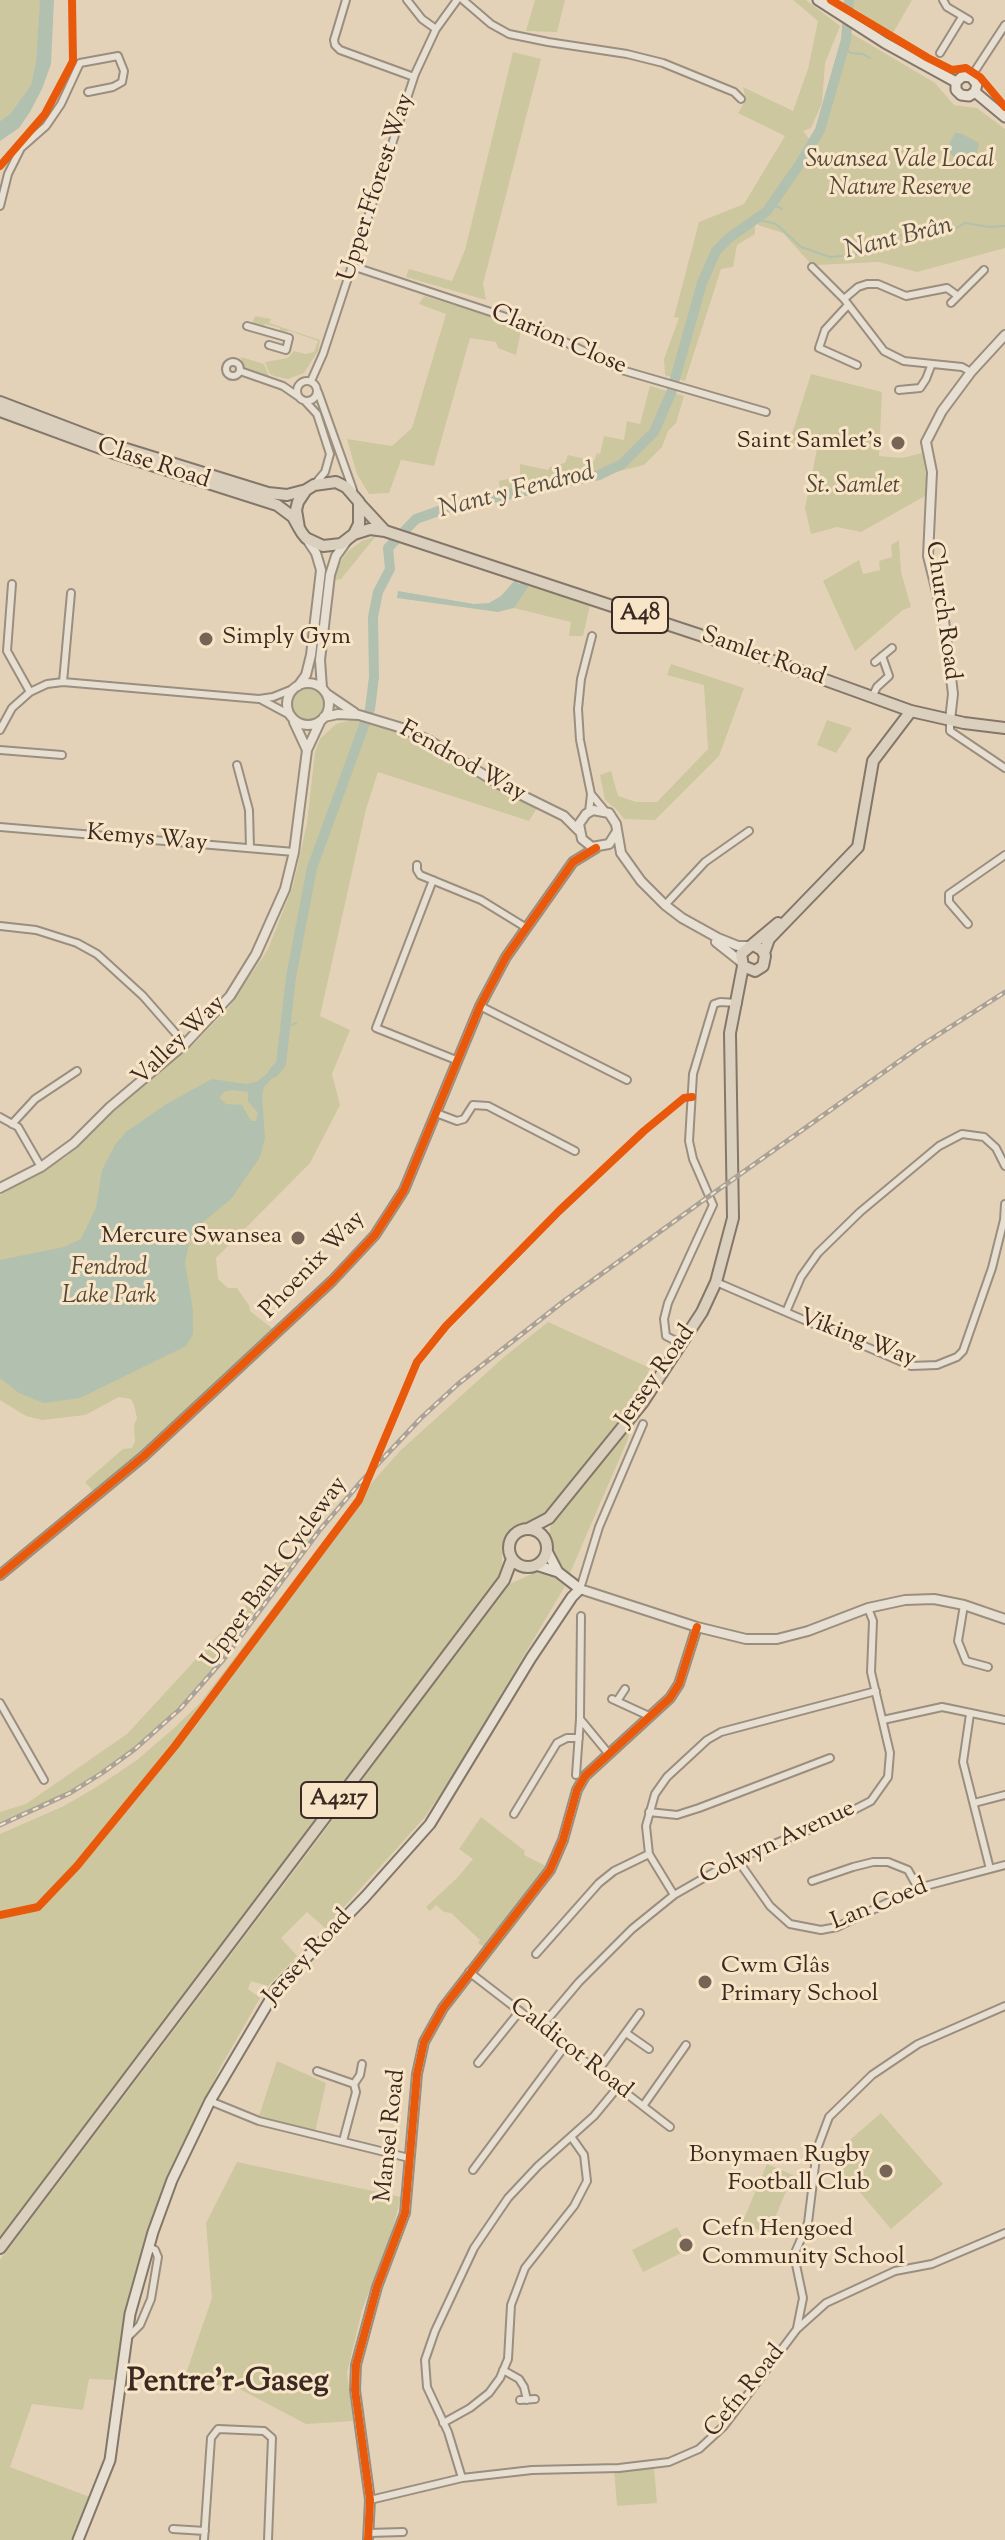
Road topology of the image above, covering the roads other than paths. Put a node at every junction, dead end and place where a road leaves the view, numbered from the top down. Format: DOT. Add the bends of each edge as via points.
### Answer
graph roads {
  1 [pos="346,0"];
  2 [pos="407,0"];
  3 [pos="460,0"];
  4 [pos="818,0"];
  5 [pos="943,0"];
  6 [pos="1005,25"];
  7 [pos="436,29"];
  8 [pos="940,53"];
  9 [pos="414,77"];
  10 [pos="971,77"];
  11 [pos="956,82"];
  12 [pos="88,92"];
  13 [pos="975,92"];
  14 [pos="741,99"];
  15 [pos="1005,117"];
  16 [pos="0,206"];
  17 [pos="352,266"];
  18 [pos="812,267"];
  19 [pos="984,270"];
  20 [pos="958,296"];
  21 [pos="846,302"];
  22 [pos="951,303"];
  23 [pos="247,326"];
  24 [pos="273,334"];
  25 [pos="1005,335"];
  26 [pos="853,360"];
  27 [pos="931,366"];
  28 [pos="240,371"];
  29 [pos="971,372"];
  30 [pos="311,381"];
  31 [pos="300,384"];
  32 [pos="283,386"];
  33 [pos="899,390"];
  34 [pos="318,392"];
  35 [pos="302,399"];
  36 [pos="0,402"];
  37 [pos="0,411"];
  38 [pos="766,412"];
  39 [pos="310,487"];
  40 [pos="356,498"];
  41 [pos="299,528"];
  42 [pos="388,532"];
  43 [pos="351,537"];
  44 [pos="306,538"];
  45 [pos="12,584"];
  46 [pos="71,593"];
  47 [pos="592,636"];
  48 [pos="892,648"];
  49 [pos="882,656"];
  50 [pos="875,662"];
  51 [pos="63,682"];
  52 [pos="295,687"];
  53 [pos="324,691"];
  54 [pos="30,692"];
  55 [pos="259,699"];
  56 [pos="878,699"];
  57 [pos="911,711"];
  58 [pos="359,715"];
  59 [pos="291,717"];
  60 [pos="322,720"];
  61 [pos="950,720"];
  62 [pos="900,724"];
  63 [pos="1005,728"];
  64 [pos="0,730"];
  65 [pos="0,750"];
  66 [pos="307,750"];
  67 [pos="62,755"];
  68 [pos="237,765"];
  69 [pos="1005,768"];
  70 [pos="591,794"];
  71 [pos="605,811"];
  72 [pos="587,813"];
  73 [pos="564,816"];
  74 [pos="0,827"];
  75 [pos="749,831"];
  76 [pos="616,833"];
  77 [pos="580,835"];
  78 [pos="600,847"];
  79 [pos="250,848"];
  80 [pos="294,852"];
  81 [pos="621,853"];
  82 [pos="1005,855"];
  83 [pos="573,862"];
  84 [pos="417,865"];
  85 [pos="433,880"];
  86 [pos="665,905"];
  87 [pos="794,912"];
  88 [pos="968,924"];
  89 [pos="0,926"];
  90 [pos="525,927"];
  91 [pos="700,929"];
  92 [pos="751,946"];
  93 [pos="764,953"];
  94 [pos="741,964"];
  95 [pos="758,970"];
  96 [pos="736,1003"];
  97 [pos="480,1006"];
  98 [pos="185,1044"];
  99 [pos="456,1060"];
  100 [pos="77,1071"];
  101 [pos="627,1080"];
  102 [pos="436,1113"];
  103 [pos="0,1117"];
  104 [pos="12,1124"];
  105 [pos="575,1151"];
  106 [pos="1005,1166"];
  107 [pos="41,1167"];
  108 [pos="0,1188"];
  109 [pos="1005,1204"];
  110 [pos="716,1282"];
  111 [pos="786,1312"];
  112 [pos="682,1344"];
  113 [pos="643,1424"];
  114 [pos="549,1518"];
  115 [pos="528,1529"];
  116 [pos="545,1539"];
  117 [pos="547,1551"];
  118 [pos="512,1559"];
  119 [pos="536,1565"];
  120 [pos="524,1567"];
  121 [pos="558,1572"];
  122 [pos="0,1575"];
  123 [pos="504,1580"];
  124 [pos="580,1589"];
  125 [pos="964,1605"];
  126 [pos="868,1608"];
  127 [pos="581,1616"];
  128 [pos="1005,1619"];
  129 [pos="697,1627"];
  130 [pos="988,1667"];
  131 [pos="625,1689"];
  132 [pos="876,1691"];
  133 [pos="0,1703"];
  134 [pos="970,1714"];
  135 [pos="649,1716"];
  136 [pos="580,1719"];
  137 [pos="883,1720"];
  138 [pos="1005,1720"];
  139 [pos="579,1738"];
  140 [pos="608,1753"];
  141 [pos="830,1758"];
  142 [pos="576,1775"];
  143 [pos="44,1780"];
  144 [pos="1005,1795"];
  145 [pos="974,1803"];
  146 [pos="649,1812"];
  147 [pos="514,1814"];
  148 [pos="649,1854"];
  149 [pos="737,1859"];
  150 [pos="1005,1865"];
  151 [pos="990,1869"];
  152 [pos="812,1881"];
  153 [pos="918,1888"];
  154 [pos="674,1895"];
  155 [pos="536,1954"];
  156 [pos="469,1972"];
  157 [pos="1005,2006"];
  158 [pos="520,2011"];
  159 [pos="640,2013"];
  160 [pos="541,2027"];
  161 [pos="626,2033"];
  162 [pos="686,2045"];
  163 [pos="565,2046"];
  164 [pos="649,2049"];
  165 [pos="478,2063"];
  166 [pos="362,2064"];
  167 [pos="317,2071"];
  168 [pos="597,2072"];
  169 [pos="354,2084"];
  170 [pos="618,2087"];
  171 [pos="210,2101"];
  172 [pos="643,2106"];
  173 [pos="670,2127"];
  174 [pos="572,2138"];
  175 [pos="343,2141"];
  176 [pos="409,2158"];
  177 [pos="473,2170"];
  178 [pos="1005,2233"];
  179 [pos="149,2247"];
  180 [pos="0,2248"];
  181 [pos="797,2329"];
  182 [pos="126,2339"];
  183 [pos="503,2370"];
  184 [pos="527,2400"];
  185 [pos="443,2423"];
  186 [pos="462,2478"];
  187 [pos="370,2500"];
  188 [pos="173,2529"];
  189 [pos="205,2531"];
  190 [pos="403,2532"];
  191 [pos="368,2536"];
  192 [pos="78,2540"];
  193 [pos="204,2540"];
  194 [pos="268,2540"];
  1 -- 9 [label="street" via="335,45"];
  2 -- 7 [label="street"];
  3 -- 7 [label="street, Upper Fforest Way"];
  3 -- 14 [label="street" via="509,34 663,63"];
  4 -- 11 [label="main road"];
  5 -- 8 [label="street" via="966,18"];
  6 -- 10 [label="street"];
  7 -- 9 [label="street, Upper Fforest Way"];
  9 -- 17 [label="street, Upper Fforest Way"];
  10 -- 11 [label="main road"];
  10 -- 13 [label="main road"];
  11 -- 13 [label="main road" via="961,95"];
  12 -- 16 [label="street" via="122,82 118,56 80,63 46,126 21,148"];
  13 -- 15 [label="main road"];
  17 -- 30 [label="street, Upper Fforest Way"];
  17 -- 38 [label="street, Clarion Close" via="530,325 625,371"];
  18 -- 21 [label="street"];
  19 -- 20 [label="street"];
  20 -- 21 [label="street" via="947,288 906,296 867,284"];
  20 -- 22 [label="street"];
  21 -- 26 [label="street" via="819,348"];
  21 -- 27 [label="street" via="884,351"];
  23 -- 24 [label="street"];
  24 -- 24 [label="street" via="289,338 286,350 268,348"];
  25 -- 29 [label="street, Church Road"];
  27 -- 29 [label="street"];
  27 -- 33 [label="street" via="920,388"];
  28 -- 32 [label="street"];
  29 -- 61 [label="street, Church Road" via="926,442 932,472 928,556 944,620 953,694"];
  30 -- 31 [label="street"];
  30 -- 34 [label="street"];
  31 -- 32 [label="street"];
  31 -- 35 [label="street" via="297,392"];
  32 -- 35 [label="street"];
  34 -- 35 [label="street" via="315,398"];
  34 -- 40 [label="street"];
  35 -- 39 [label="street" via="317,414 330,454 325,472"];
  36 -- 39 [label="main road, Clase Road" via="110,444 268,493 287,495"];
  37 -- 41 [label="main road, Clase Road" via="266,501 289,513"];
  39 -- 40 [label="main road" via="336,482"];
  39 -- 41 [label="main road" via="296,510"];
  40 -- 42 [label="main road"];
  40 -- 43 [label="main road" via="359,524"];
  41 -- 44 [label="main road"];
  42 -- 43 [label="main road" via="370,529"];
  42 -- 56 [label="main road, Samlet Road / A48"];
  43 -- 44 [label="main road" via="332,546"];
  43 -- 53 [label="street" via="331,566 320,660"];
  44 -- 52 [label="street" via="321,570 309,668"];
  45 -- 54 [label="street" via="7,651"];
  46 -- 51 [label="street"];
  47 -- 70 [label="street" via="578,709"];
  48 -- 49 [label="street"];
  49 -- 50 [label="street"];
  49 -- 56 [label="street" via="889,676 877,687"];
  51 -- 54 [label="street"];
  51 -- 55 [label="street"];
  52 -- 53 [label="street" via="308,683"];
  52 -- 55 [label="street"];
  52 -- 59 [label="street" via="287,701"];
  53 -- 58 [label="street, Fendrod Way"];
  53 -- 60 [label="street" via="329,708"];
  54 -- 64 [label="street" via="12,708"];
  55 -- 59 [label="street"];
  56 -- 57 [label="main road, Samlet Road / A48"];
  56 -- 62 [label="main road" via="893,707"];
  57 -- 61 [label="main road, A48"];
  57 -- 62 [label="main road"];
  58 -- 60 [label="street, Fendrod Way"];
  58 -- 73 [label="street, Fendrod Way" via="430,741"];
  59 -- 60 [label="street" via="304,725"];
  59 -- 66 [label="street"];
  60 -- 66 [label="street, Valley Way"];
  61 -- 63 [label="main road, A48"];
  61 -- 69 [label="street" via="950,731"];
  62 -- 87 [label="main road" via="871,768 858,847"];
  65 -- 67 [label="street"];
  66 -- 80 [label="street, Valley Way"];
  68 -- 79 [label="street" via="249,810"];
  70 -- 71 [label="street"];
  70 -- 72 [label="street"];
  71 -- 72 [label="street"];
  71 -- 76 [label="street" via="615,820"];
  72 -- 73 [label="street"];
  72 -- 77 [label="street" via="579,824"];
  73 -- 77 [label="street, Fendrod Way"];
  74 -- 79 [label="street, Kemys Way"];
  75 -- 86 [label="street" via="705,862"];
  76 -- 78 [label="street"];
  76 -- 81 [label="street"];
  77 -- 78 [label="street"];
  77 -- 83 [label="street, Phoenix Way"];
  78 -- 81 [label="street"];
  78 -- 83 [label="street, Phoenix Way"];
  79 -- 80 [label="street, Kemys Way"];
  80 -- 98 [label="street, Valley Way" via="279,904 256,954 230,996"];
  81 -- 86 [label="street"];
  82 -- 88 [label="street" via="949,894 949,902"];
  83 -- 90 [label="street, Phoenix Way"];
  84 -- 85 [label="street" via="420,875"];
  85 -- 90 [label="street" via="481,900"];
  85 -- 99 [label="street" via="376,1028"];
  86 -- 91 [label="street"];
  87 -- 92 [label="main road"];
  87 -- 93 [label="main road" via="769,939"];
  89 -- 98 [label="street" via="46,933 97,954"];
  90 -- 97 [label="street, Phoenix Way"];
  91 -- 92 [label="street" via="730,944"];
  91 -- 94 [label="street"];
  92 -- 93 [label="main road"];
  92 -- 94 [label="main road" via="743,950"];
  93 -- 95 [label="main road" via="765,963"];
  94 -- 95 [label="main road"];
  94 -- 96 [label="main road, Jersey Road"];
  95 -- 96 [label="main road"];
  96 -- 110 [label="main road, Jersey Road" via="730,1053 733,1218"];
  96 -- 112 [label="street" via="714,1004 693,1074 689,1141 713,1205 664,1319 666,1336"];
  97 -- 99 [label="street, Phoenix Way"];
  97 -- 101 [label="street"];
  98 -- 107 [label="street, Valley Way"];
  99 -- 102 [label="street, Phoenix Way"];
  100 -- 104 [label="street" via="35,1099"];
  102 -- 105 [label="street" via="457,1121 473,1105 488,1106"];
  102 -- 122 [label="street, Phoenix Way" via="398,1202 351,1262 144,1456"];
  103 -- 104 [label="street"];
  104 -- 107 [label="street"];
  106 -- 111 [label="street, Viking Way" via="984,1137 962,1134 939,1146 818,1253"];
  107 -- 108 [label="street, Valley Way"];
  109 -- 111 [label="street, Viking Way" via="992,1268 957,1357 937,1365 911,1366"];
  110 -- 111 [label="street, Viking Way"];
  110 -- 112 [label="main road, Jersey Road"];
  112 -- 114 [label="main road, Jersey Road" via="643,1402"];
  113 -- 124 [label="street, Jersey Road" via="599,1527"];
  114 -- 115 [label="main road, Jersey Road"];
  114 -- 116 [label="main road, Jersey Road"];
  115 -- 116 [label="main road"];
  115 -- 118 [label="main road" via="517,1532 510,1542"];
  116 -- 117 [label="main road"];
  117 -- 119 [label="main road"];
  117 -- 121 [label="main road"];
  118 -- 120 [label="main road"];
  118 -- 123 [label="main road, A4217"];
  119 -- 120 [label="main road"];
  119 -- 121 [label="main road"];
  120 -- 123 [label="main road, A4217"];
  121 -- 124 [label="main road"];
  123 -- 180 [label="main road, A4217"];
  124 -- 129 [label="street"];
  124 -- 171 [label="main road, Jersey Road" via="430,1824 277,1988"];
  125 -- 126 [label="street" via="934,1599"];
  125 -- 128 [label="street"];
  125 -- 130 [label="street" via="958,1641 966,1661"];
  126 -- 129 [label="street" via="777,1639 746,1639"];
  126 -- 132 [label="street, Colwyn Avenue"];
  127 -- 136 [label="street"];
  129 -- 135 [label="street, Mansel Road" via="679,1684"];
  131 -- 135 [label="street" via="615,1700"];
  132 -- 137 [label="street, Colwyn Avenue"];
  132 -- 146 [label="street" via="721,1732 667,1777"];
  133 -- 143 [label="street"];
  134 -- 137 [label="street" via="932,1707"];
  134 -- 138 [label="street"];
  134 -- 145 [label="street" via="963,1762"];
  135 -- 140 [label="street, Mansel Road"];
  136 -- 139 [label="street"];
  136 -- 140 [label="street"];
  137 -- 149 [label="street, Colwyn Avenue" via="890,1753 888,1777 871,1801"];
  139 -- 142 [label="street"];
  139 -- 147 [label="street" via="557,1743"];
  140 -- 156 [label="street, Mansel Road" via="577,1790 550,1870"];
  141 -- 146 [label="street" via="688,1812"];
  144 -- 145 [label="street"];
  145 -- 151 [label="street"];
  146 -- 148 [label="street"];
  148 -- 154 [label="street"];
  148 -- 155 [label="street" via="599,1883"];
  149 -- 153 [label="street, Lan Coed" via="770,1906 790,1924 805,1929 837,1927"];
  149 -- 154 [label="street, Colwyn Avenue"];
  150 -- 151 [label="street, Lan Coed"];
  151 -- 153 [label="street, Lan Coed"];
  152 -- 153 [label="street" via="888,1862 908,1870"];
  154 -- 160 [label="street, Colwyn Avenue" via="632,1929"];
  156 -- 158 [label="street, Caldicot Road"];
  156 -- 176 [label="street, Mansel Road" via="424,2042"];
  157 -- 181 [label="street" via="918,2044 872,2075 829,2117 817,2149 808,2223 794,2255 803,2298"];
  158 -- 160 [label="street, Caldicot Road"];
  158 -- 165 [label="street"];
  159 -- 161 [label="street"];
  160 -- 163 [label="street, Caldicot Road"];
  161 -- 164 [label="street"];
  161 -- 168 [label="street"];
  162 -- 172 [label="street"];
  163 -- 168 [label="street, Caldicot Road"];
  163 -- 177 [label="street"];
  166 -- 169 [label="street"];
  167 -- 169 [label="street"];
  168 -- 170 [label="street, Caldicot Road"];
  169 -- 175 [label="street"];
  170 -- 172 [label="street, Caldicot Road"];
  170 -- 174 [label="street"];
  171 -- 175 [label="street" via="259,2121"];
  171 -- 179 [label="main road, Jersey Road" via="172,2180"];
  172 -- 173 [label="street, Caldicot Road"];
  174 -- 183 [label="street" via="584,2155 587,2181 525,2268 511,2305"];
  174 -- 185 [label="street" via="508,2198 474,2248 435,2331 425,2360 426,2379"];
  175 -- 176 [label="street"];
  176 -- 187 [label="street, Mansel Road" via="405,2213 356,2365"];
  178 -- 181 [label="street, Cefn Road" via="932,2264 895,2271 863,2285 826,2303"];
  179 -- 182 [label="main road, Jersey Road"];
  179 -- 182 [label="street" via="158,2257 151,2299 140,2325"];
  181 -- 186 [label="street, Cefn Road" via="724,2426 699,2449 669,2462 632,2467"];
  182 -- 192 [label="main road, Jersey Road" via="110,2460"];
  183 -- 184 [label="street" via="519,2379"];
  183 -- 185 [label="street" via="489,2393"];
  185 -- 186 [label="street"];
  186 -- 187 [label="street, Cefn Road"];
  187 -- 191 [label="street, Mansel Road"];
  188 -- 189 [label="street"];
  189 -- 193 [label="street"];
  189 -- 194 [label="street" via="211,2438 218,2429 264,2431 272,2438"];
  190 -- 191 [label="street"];
}
